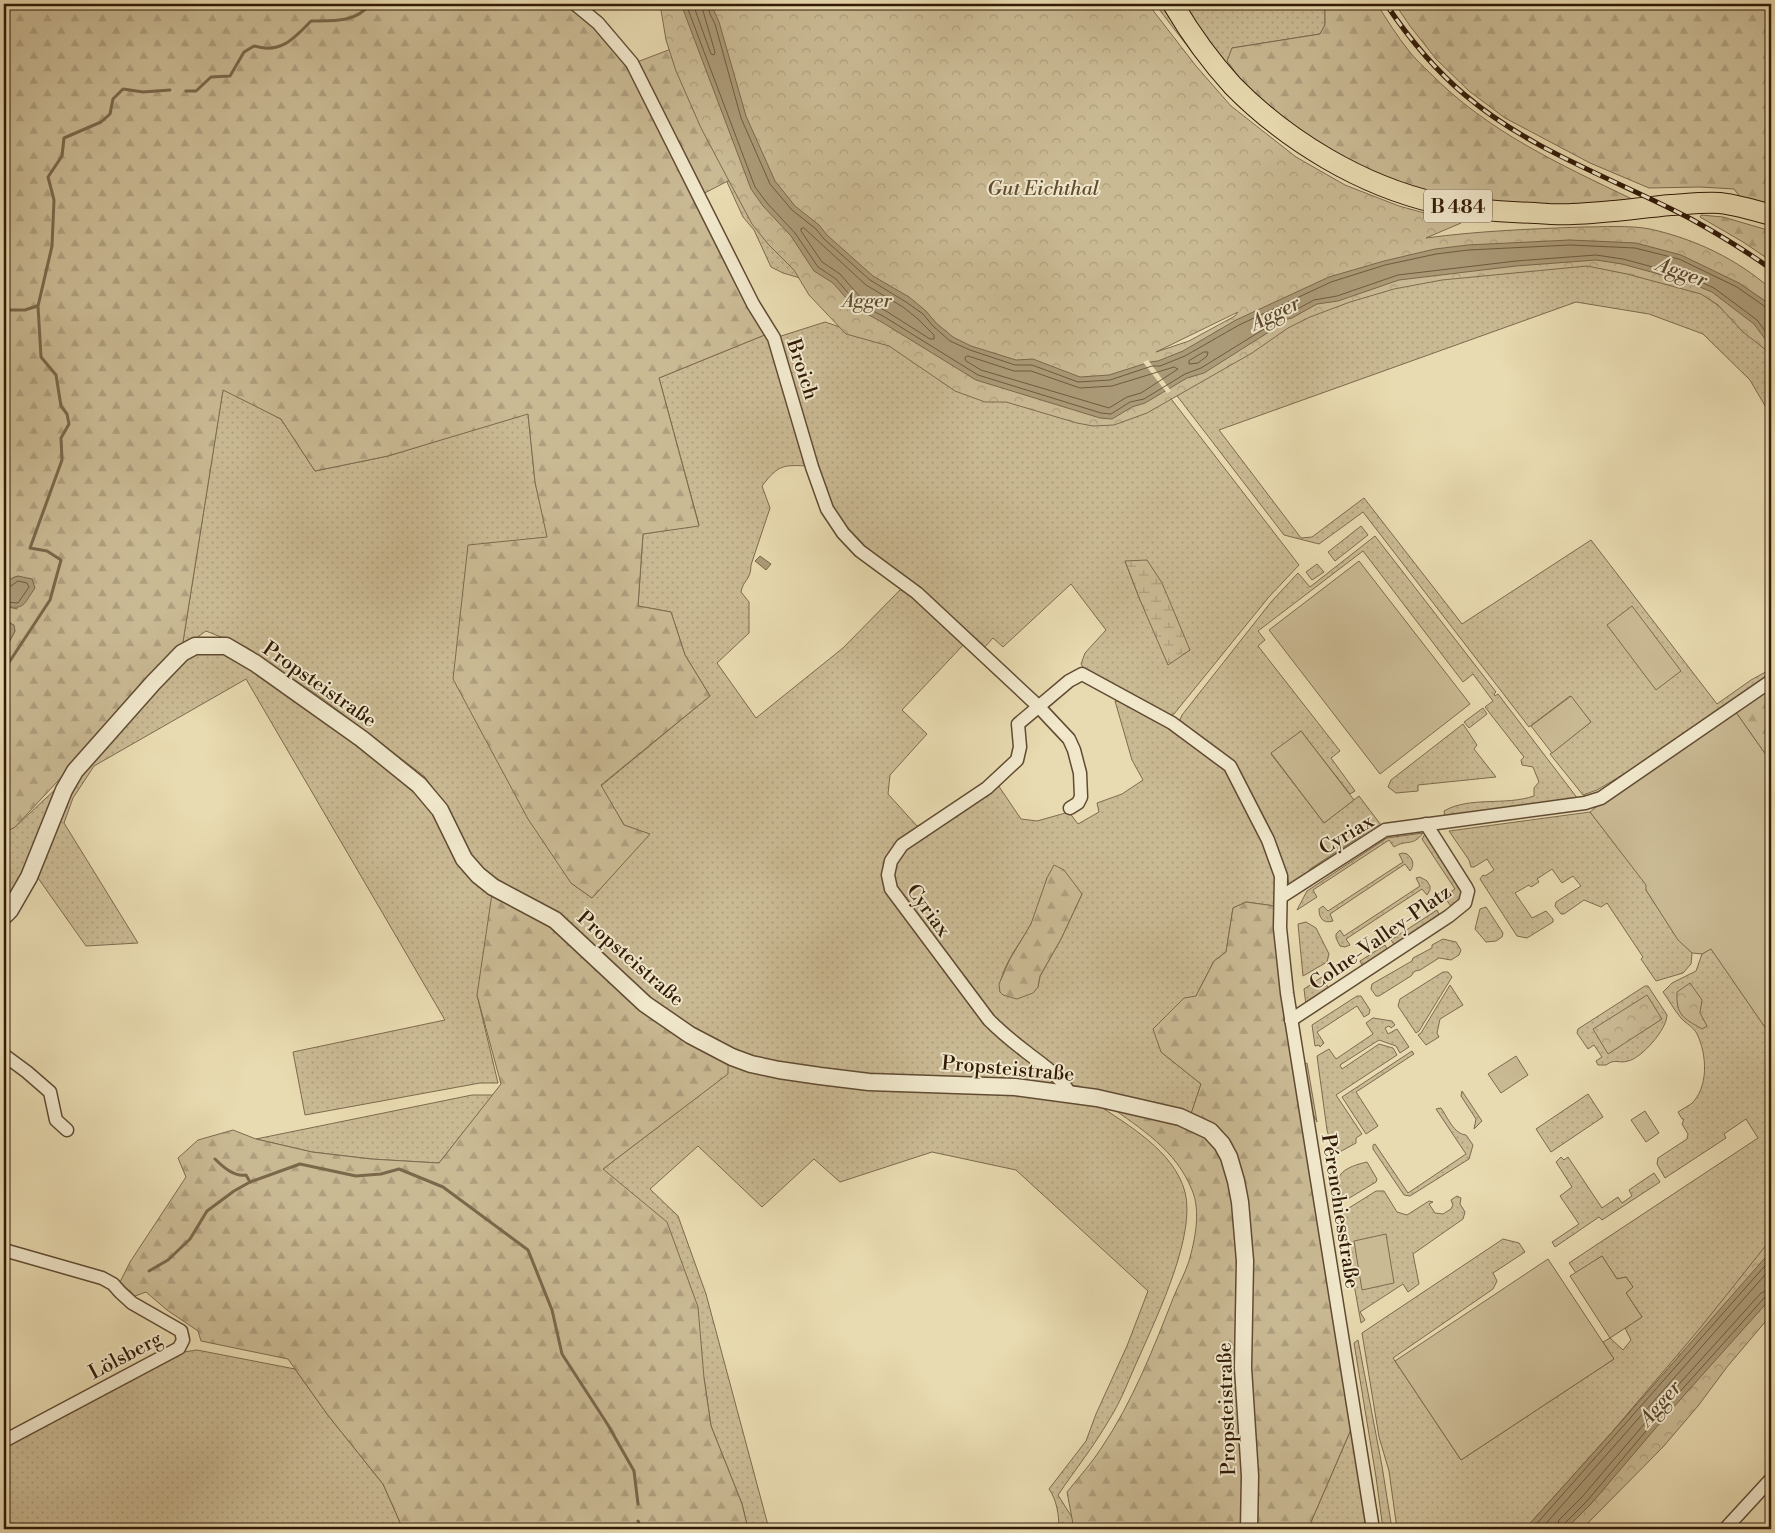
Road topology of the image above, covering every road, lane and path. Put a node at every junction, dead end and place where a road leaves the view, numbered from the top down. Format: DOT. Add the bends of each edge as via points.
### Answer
graph roads {
  1 [pos="575,4"];
  2 [pos="1173,4"];
  3 [pos="1771,215"];
  4 [pos="1771,681"];
  5 [pos="1038,706"];
  6 [pos="1070,808"];
  7 [pos="1426,824"];
  8 [pos="1281,897"];
  9 [pos="4,916"];
  10 [pos="1291,1020"];
  11 [pos="4,1055"];
  12 [pos="1070,1094"];
  13 [pos="67,1130"];
  14 [pos="4,1250"];
  15 [pos="4,1441"];
  16 [pos="1771,1479"];
  17 [pos="1249,1529"];
  18 [pos="1374,1529"];
  19 [pos="1725,1529"];
  1 -- 5 [label="street, Broich" via="598,23 632,63 753,304 774,338 827,509 860,551 917,593"];
  2 -- 3 [label="main road, B 484" via="1211,60 1233,86 1268,118 1322,155 1405,193 1437,203 1521,213 1572,214 1718,203"];
  4 -- 7 [label="street, Cyriax" via="1601,798 1585,803"];
  5 -- 6 [label="street" via="1069,739 1074,750 1080,773 1081,797"];
  5 -- 8 [label="street, Cyriax" via="1082,674 1172,723 1230,766 1268,840 1281,876"];
  5 -- 12 [label="street, Cyriax" via="1018,724 1020,747 1016,760 987,788 902,844 891,861 888,875 891,889 989,1020 1047,1069"];
  7 -- 8 [label="street, Cyriax" via="1380,833"];
  7 -- 10 [label="street, Colne-Valley-Platz" via="1468,891 1465,903"];
  8 -- 10 [label="street, Pérenchiesstraße" via="1280,928"];
  9 -- 12 [label="street, Propsteistraße" via="29,878 64,790 75,771 182,653 195,646 226,646 339,722 406,773 440,810 464,859 478,875 554,920 645,1004 690,1035 732,1057 779,1070 870,1082 1015,1087"];
  10 -- 18 [label="street, Pérenchiesstraße"];
  11 -- 13 [label="street" via="50,1092 56,1120"];
  12 -- 17 [label="street, Propsteistraße" via="1124,1102 1180,1117 1210,1131 1229,1157 1237,1188 1245,1262 1243,1368 1250,1476"];
  14 -- 15 [label="street, Lölsberg" via="114,1284 132,1302 181,1331 183,1340 179,1348"];
  16 -- 19 [label="street"];
}
